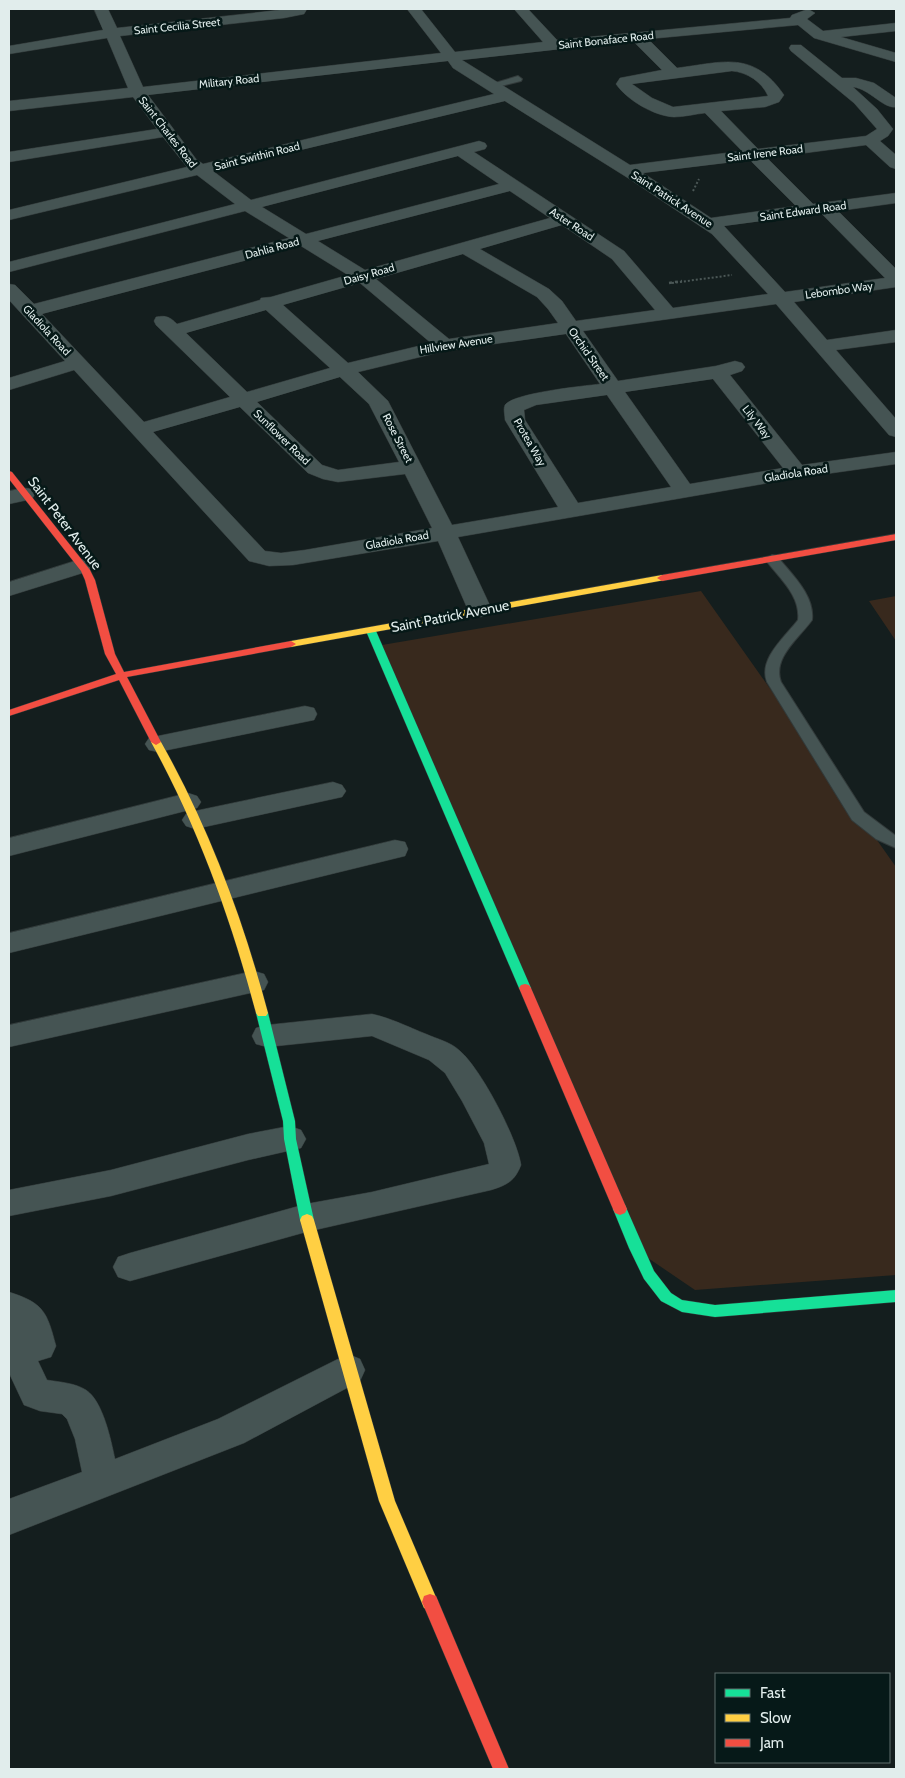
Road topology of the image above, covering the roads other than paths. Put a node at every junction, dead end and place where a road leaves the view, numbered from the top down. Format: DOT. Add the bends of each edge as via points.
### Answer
graph roads {
  1 [pos="101,9"];
  2 [pos="300,9"];
  3 [pos="414,9"];
  4 [pos="539,9"];
  5 [pos="813,9"];
  6 [pos="522,10"];
  7 [pos="727,12"];
  8 [pos="822,21"];
  9 [pos="802,22"];
  10 [pos="738,26"];
  11 [pos="896,27"];
  12 [pos="112,32"];
  13 [pos="819,35"];
  14 [pos="636,36"];
  15 [pos="553,45"];
  16 [pos="796,48"];
  17 [pos="9,50"];
  18 [pos="450,56"];
  19 [pos="896,58"];
  20 [pos="674,73"];
  21 [pos="518,79"];
  22 [pos="839,82"];
  23 [pos="890,84"];
  24 [pos="489,86"];
  25 [pos="874,87"];
  26 [pos="136,91"];
  27 [pos="506,96"];
  28 [pos="895,102"];
  29 [pos="9,106"];
  30 [pos="866,107"];
  31 [pos="710,109"];
  32 [pos="166,132"];
  33 [pos="870,140"];
  34 [pos="479,146"];
  35 [pos="461,151"];
  36 [pos="754,154"];
  37 [pos="9,156"];
  38 [pos="896,162"];
  39 [pos="199,170"];
  40 [pos="626,170"];
  41 [pos="514,184"];
  42 [pos="896,198"];
  43 [pos="246,205"];
  44 [pos="817,209"];
  45 [pos="9,216"];
  46 [pos="565,219"];
  47 [pos="710,223"];
  48 [pos="302,240"];
  49 [pos="465,248"];
  50 [pos="9,267"];
  51 [pos="362,276"];
  52 [pos="896,280"];
  53 [pos="9,289"];
  54 [pos="781,298"];
  55 [pos="268,302"];
  56 [pos="30,311"];
  57 [pos="668,314"];
  58 [pos="570,328"];
  59 [pos="896,336"];
  60 [pos="445,345"];
  61 [pos="823,346"];
  62 [pos="78,363"];
  63 [pos="344,370"];
  64 [pos="9,384"];
  65 [pos="612,387"];
  66 [pos="242,400"];
  67 [pos="139,430"];
  68 [pos="896,431"];
  69 [pos="896,458"];
  70 [pos="412,467"];
  71 [pos="797,472"];
  72 [pos="9,474"];
  73 [pos="684,491"];
  74 [pos="16,496"];
  75 [pos="571,510"];
  76 [pos="445,532"];
  77 [pos="896,537"];
  78 [pos="772,559"];
  79 [pos="81,566"];
  80 [pos="9,589"];
  81 [pos="480,610"];
  82 [pos="371,631"];
  83 [pos="123,676"];
  84 [pos="9,712"];
  85 [pos="305,714"];
  86 [pos="158,744"];
  87 [pos="333,790"];
  88 [pos="191,811"];
  89 [pos="896,843"];
  90 [pos="9,847"];
  91 [pos="395,849"];
  92 [pos="223,890"];
  93 [pos="9,943"];
  94 [pos="254,982"];
  95 [pos="9,1036"];
  96 [pos="268,1036"];
  97 [pos="290,1139"];
  98 [pos="9,1203"];
  99 [pos="306,1218"];
  100 [pos="130,1267"];
  101 [pos="896,1296"];
  102 [pos="9,1307"];
  103 [pos="24,1342"];
  104 [pos="348,1370"];
  105 [pos="102,1482"];
  106 [pos="9,1517"];
  107 [pos="501,1769"];
  1 -- 12 [label="street, Saint Charles Road"];
  2 -- 12 [label="street, Saint Cecilia Street" via="284,14"];
  3 -- 18 [label="street, Saint Patrick Avenue"];
  4 -- 6 [label="street"];
  5 -- 9 [label="street" via="797,17"];
  6 -- 15 [label="street"];
  7 -- 10 [label="street"];
  8 -- 9 [label="street, Saint Bonaface Road"];
  9 -- 10 [label="street, Saint Bonaface Road"];
  9 -- 13 [label="street"];
  10 -- 14 [label="street, Saint Bonaface Road"];
  11 -- 13 [label="street"];
  12 -- 17 [label="street, Saint Cecilia Street"];
  12 -- 26 [label="street, Saint Charles Road"];
  13 -- 19 [label="street"];
  14 -- 15 [label="street, Saint Bonaface Road"];
  14 -- 20 [label="street"];
  15 -- 18 [label="street, Saint Bonaface Road"];
  16 -- 22 [label="street"];
  18 -- 24 [label="street, Saint Patrick Avenue"];
  18 -- 26 [label="street, Military Road"];
  20 -- 31 [label="street" via="635,78 624,84 668,111"];
  20 -- 31 [label="street" via="745,68 752,70 776,95 770,101"];
  21 -- 24 [label="lane"];
  22 -- 25 [label="street" via="860,82"];
  22 -- 30 [label="street"];
  23 -- 25 [label="street"];
  24 -- 27 [label="street, Saint Patrick Avenue"];
  25 -- 28 [label="street"];
  26 -- 29 [label="street, Military Road"];
  26 -- 32 [label="street, Saint Charles Road"];
  27 -- 39 [label="street, Saint Swithin Road"];
  27 -- 40 [label="street, Saint Patrick Avenue"];
  28 -- 30 [label="street"];
  30 -- 33 [label="street" via="885,129"];
  31 -- 36 [label="street"];
  32 -- 37 [label="street"];
  32 -- 39 [label="street, Saint Charles Road"];
  33 -- 36 [label="street, Saint Irene Road"];
  33 -- 38 [label="street"];
  34 -- 35 [label="street"];
  35 -- 41 [label="street, Aster Road"];
  35 -- 43 [label="street"];
  36 -- 40 [label="street, Saint Irene Road"];
  36 -- 44 [label="street"];
  39 -- 43 [label="street, Saint Charles Road"];
  39 -- 45 [label="street, Saint Swithin Road"];
  40 -- 47 [label="street, Saint Patrick Avenue"];
  41 -- 46 [label="street, Aster Road"];
  41 -- 48 [label="street, Dahlia Road"];
  42 -- 44 [label="street, Saint Edward Road"];
  43 -- 48 [label="street, Saint Charles Road"];
  43 -- 50 [label="street"];
  44 -- 47 [label="street, Saint Edward Road"];
  44 -- 52 [label="street"];
  46 -- 49 [label="street, Daisy Road"];
  46 -- 57 [label="street, Aster Road" via="618,255"];
  47 -- 54 [label="street, Saint Patrick Avenue"];
  48 -- 51 [label="street, Saint Charles Road"];
  48 -- 56 [label="street, Dahlia Road"];
  49 -- 51 [label="street, Daisy Road"];
  49 -- 58 [label="street, Orchid Street" via="543,293"];
  51 -- 55 [label="street, Daisy Road"];
  51 -- 60 [label="street, Saint Charles Road"];
  52 -- 54 [label="street, Lebombo Way"];
  53 -- 56 [label="street, Gladiola Road"];
  54 -- 57 [label="street, Hillview Avenue"];
  54 -- 61 [label="street, Saint Patrick Avenue"];
  55 -- 63 [label="street, Rose Street"];
  55 -- 66 [label="street, Daisy Road" via="168,326"];
  56 -- 62 [label="street, Gladiola Road"];
  57 -- 58 [label="street, Hillview Avenue"];
  58 -- 60 [label="street, Hillview Avenue"];
  58 -- 65 [label="street, Orchid Street"];
  59 -- 61 [label="street"];
  60 -- 63 [label="street, Hillview Avenue"];
  61 -- 68 [label="street, Saint Patrick Avenue"];
  62 -- 64 [label="street"];
  62 -- 67 [label="street, Gladiola Road"];
  63 -- 66 [label="street, Hillview Avenue"];
  63 -- 70 [label="street, Rose Street" via="378,402"];
  65 -- 71 [label="street, Lily Way" via="726,369"];
  65 -- 73 [label="street, Orchid Street"];
  65 -- 75 [label="street, Protea Way" via="532,400 514,407 515,420"];
  66 -- 67 [label="street, Hillview Avenue"];
  66 -- 70 [label="street, Sunflower Road" via="315,469 330,476"];
  67 -- 76 [label="street, Gladiola Road" via="257,556 264,559 295,558"];
  69 -- 71 [label="street, Gladiola Road"];
  70 -- 76 [label="street, Rose Street"];
  71 -- 73 [label="street, Gladiola Road"];
  72 -- 74 [label="street, Saint Peter Avenue"];
  73 -- 75 [label="street, Gladiola Road"];
  74 -- 79 [label="street, Saint Peter Avenue"];
  75 -- 76 [label="street, Gladiola Road"];
  76 -- 81 [label="street, Rose Street"];
  77 -- 78 [label="street, Saint Patrick Avenue"];
  78 -- 81 [label="street, Saint Patrick Avenue"];
  78 -- 89 [label="lane" via="808,613 777,657 771,668 772,678 858,816"];
  79 -- 80 [label="street"];
  79 -- 83 [label="street, Saint Peter Avenue" via="90,580 110,654"];
  81 -- 82 [label="street, Saint Patrick Avenue"];
  82 -- 83 [label="street, Saint Patrick Avenue"];
  82 -- 101 [label="street" via="647,1272 658,1291 679,1305 714,1312"];
  83 -- 84 [label="street, Saint Patrick Avenue"];
  83 -- 86 [label="street, Saint Peter Avenue"];
  85 -- 86 [label="street"];
  86 -- 88 [label="street, Saint Peter Avenue"];
  87 -- 88 [label="street"];
  88 -- 90 [label="street"];
  88 -- 92 [label="street, Saint Peter Avenue"];
  91 -- 92 [label="street"];
  92 -- 93 [label="street"];
  92 -- 94 [label="street, Saint Peter Avenue"];
  94 -- 95 [label="street"];
  94 -- 96 [label="street, Saint Peter Avenue"];
  96 -- 97 [label="street, Saint Peter Avenue"];
  96 -- 99 [label="street" via="372,1025 387,1028 440,1052 454,1063 472,1090 505,1156 503,1169 497,1175"];
  97 -- 98 [label="street" via="111,1183"];
  97 -- 99 [label="street, Saint Peter Avenue"];
  99 -- 100 [label="street"];
  99 -- 104 [label="street, Saint Peter Avenue"];
  102 -- 103 [label="street" via="22,1310 32,1320"];
  103 -- 105 [label="street" via="36,1394 70,1400 81,1409"];
  104 -- 105 [label="street" via="232,1431"];
  104 -- 107 [label="street, Saint Peter Avenue" via="387,1502"];
  105 -- 106 [label="street"];
}
